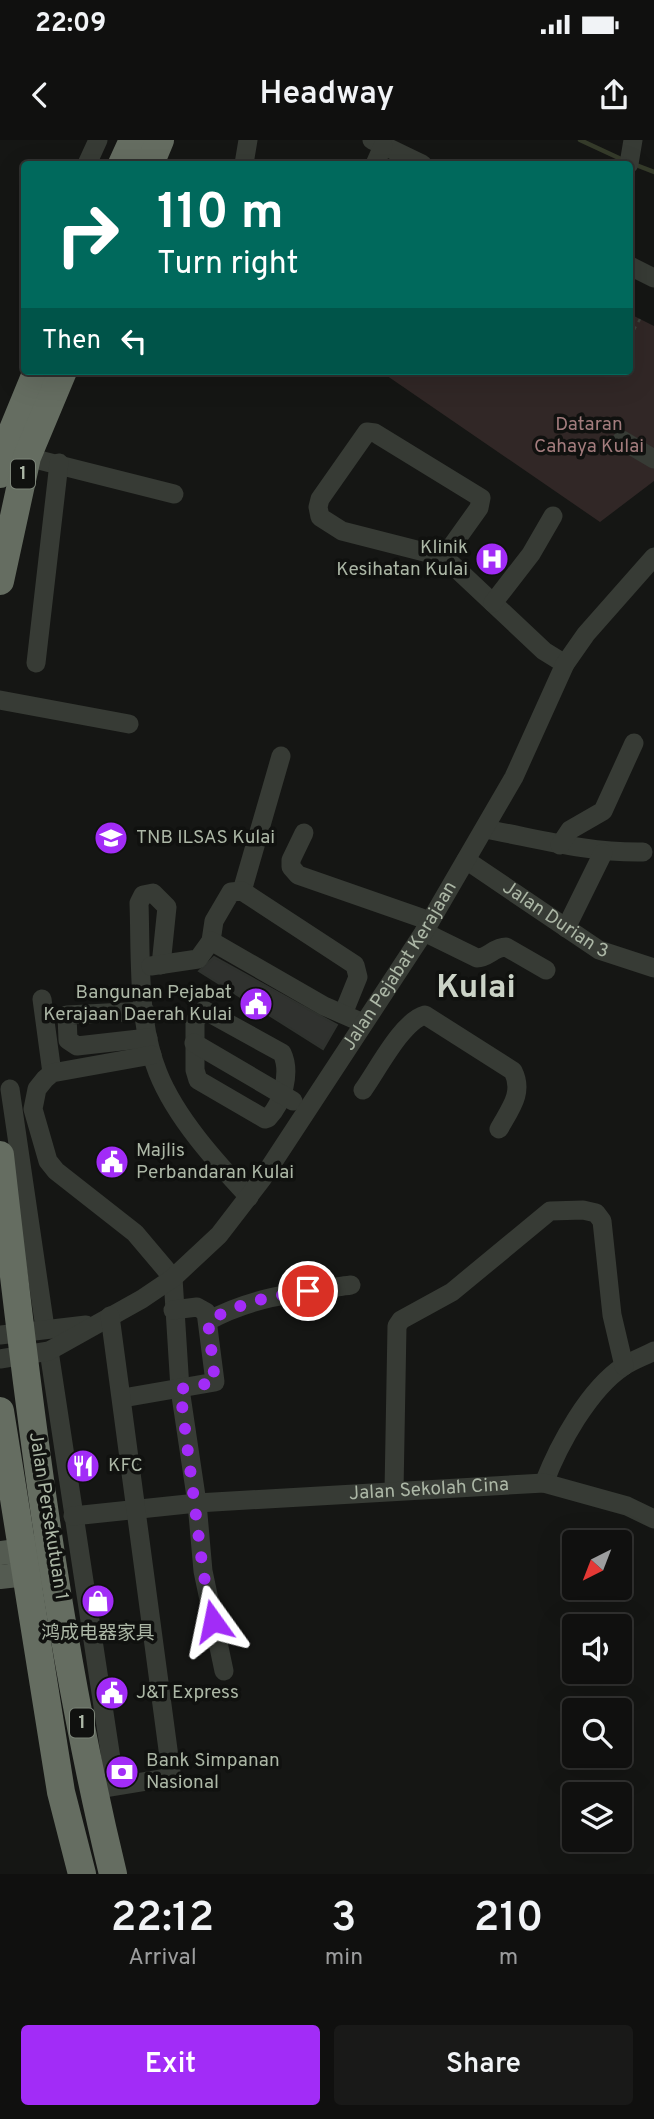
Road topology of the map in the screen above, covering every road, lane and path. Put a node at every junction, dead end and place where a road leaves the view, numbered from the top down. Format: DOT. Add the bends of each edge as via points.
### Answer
graph roads {
  1 [pos="98,140"];
  2 [pos="133,140"];
  3 [pos="160,140"];
  4 [pos="248,140"];
  5 [pos="377,143"];
  6 [pos="88,161"];
  7 [pos="123,161"];
  8 [pos="151,161"];
  9 [pos="244,161"];
  10 [pos="375,161"];
  11 [pos="416,161"];
  12 [pos="633,268"];
  13 [pos="654,278"];
  14 [pos="640,319"];
  15 [pos="633,332"];
  16 [pos="35,375"];
  17 [pos="61,375"];
  18 [pos="622,440"];
  19 [pos="27,457"];
  20 [pos="654,459"];
  21 [pos="59,463"];
  22 [pos="0,474"];
  23 [pos="174,494"];
  24 [pos="553,516"];
  25 [pos="444,557"];
  26 [pos="654,557"];
  27 [pos="0,582"];
  28 [pos="493,603"];
  29 [pos="36,663"];
  30 [pos="565,664"];
  31 [pos="0,700"];
  32 [pos="129,724"];
  33 [pos="634,743"];
  34 [pos="281,756"];
  35 [pos="485,829"];
  36 [pos="304,833"];
  37 [pos="560,845"];
  38 [pos="643,852"];
  39 [pos="603,853"];
  40 [pos="466,860"];
  41 [pos="242,891"];
  42 [pos="427,926"];
  43 [pos="566,929"];
  44 [pos="211,941"];
  45 [pos="654,968"];
  46 [pos="547,970"];
  47 [pos="43,999"];
  48 [pos="145,1011"];
  49 [pos="343,1014"];
  50 [pos="363,1023"];
  51 [pos="194,1043"];
  52 [pos="150,1046"];
  53 [pos="52,1073"];
  54 [pos="10,1089"];
  55 [pos="363,1090"];
  56 [pos="283,1095"];
  57 [pos="307,1110"];
  58 [pos="499,1129"];
  59 [pos="11,1160"];
  60 [pos="48,1161"];
  61 [pos="249,1198"];
  62 [pos="173,1278"];
  63 [pos="351,1285"];
  64 [pos="173,1310"];
  65 [pos="110,1317"];
  66 [pos="208,1321"];
  67 [pos="23,1344"];
  68 [pos="654,1351"];
  69 [pos="624,1366"];
  70 [pos="180,1389"];
  71 [pos="123,1398"];
  72 [pos="0,1411"];
  73 [pos="544,1483"];
  74 [pos="394,1491"];
  75 [pos="13,1496"];
  76 [pos="197,1503"];
  77 [pos="136,1508"];
  78 [pos="73,1516"];
  79 [pos="654,1519"];
  80 [pos="0,1521"];
  81 [pos="54,1558"];
  82 [pos="9,1569"];
  83 [pos="224,1671"];
  84 [pos="104,1787"];
  85 [pos="82,1874"];
  86 [pos="113,1874"];
  1 -- 6 [label="street"];
  2 -- 7 [label="highway"];
  3 -- 8 [label="highway"];
  4 -- 9 [label="street"];
  5 -- 10 [label="street"];
  5 -- 11 [label="street"];
  12 -- 13 [label="street"];
  14 -- 15 [label="path"];
  16 -- 22 [label="highway, 1" via="5,449"];
  17 -- 19 [label="highway, 1"];
  18 -- 20 [label="street"];
  19 -- 21 [label="street"];
  19 -- 27 [label="highway, 1"];
  21 -- 23 [label="street"];
  21 -- 29 [label="street"];
  24 -- 28 [label="street"];
  25 -- 25 [label="street" via="479,508 481,498 367,432 320,499 320,517 342,531"];
  25 -- 28 [label="street"];
  26 -- 30 [label="street, Jalan Pejabat Kerajaan"];
  28 -- 30 [label="street" via="544,651"];
  30 -- 35 [label="street, Jalan Pejabat Kerajaan"];
  31 -- 32 [label="street"];
  33 -- 37 [label="street" via="603,811 570,830"];
  34 -- 41 [label="street"];
  35 -- 37 [label="street"];
  35 -- 40 [label="street, Jalan Pejabat Kerajaan"];
  36 -- 42 [label="street" via="290,860 298,875"];
  37 -- 39 [label="street"];
  38 -- 39 [label="street"];
  39 -- 43 [label="street"];
  40 -- 42 [label="street, Jalan Pejabat Kerajaan"];
  40 -- 43 [label="street, Jalan Durian 3"];
  41 -- 44 [label="street" via="231,892 214,921"];
  41 -- 49 [label="street" via="355,965 358,977"];
  42 -- 46 [label="street" via="477,958 506,947"];
  42 -- 50 [label="street, Jalan Pejabat Kerajaan"];
  43 -- 45 [label="street, Jalan Durian 3" via="598,950"];
  44 -- 48 [label="street" via="198,959 151,966"];
  44 -- 49 [label="street"];
  47 -- 53 [label="street"];
  48 -- 52 [label="street"];
  48 -- 52 [label="street" via="67,1015 66,1034 77,1045"];
  49 -- 50 [label="street"];
  50 -- 57 [label="street, Jalan Pejabat Kerajaan"];
  51 -- 56 [label="street"];
  51 -- 56 [label="street" via="196,1077 202,1084 265,1119"];
  51 -- 56 [label="street" via="195,1021 204,1010 277,1048 285,1059"];
  52 -- 53 [label="street"];
  52 -- 61 [label="street" via="159,1075 189,1125"];
  53 -- 60 [label="street" via="37,1089 33,1109"];
  54 -- 59 [label="street"];
  55 -- 58 [label="street" via="405,1029 416,1017 425,1016 513,1071 518,1093"];
  56 -- 57 [label="street"];
  57 -- 61 [label="street, Jalan Pejabat Kerajaan"];
  59 -- 60 [label="street"];
  59 -- 67 [label="highway, Jalan Persekutuan 1 / 1"];
  60 -- 62 [label="street" via="135,1233"];
  61 -- 62 [label="street, Jalan Pejabat Kerajaan" via="219,1235"];
  62 -- 64 [label="street"];
  62 -- 65 [label="street, Jalan Pejabat Kerajaan"];
  63 -- 66 [label="street" via="266,1297 236,1305"];
  64 -- 66 [label="street" via="197,1307 206,1312"];
  64 -- 70 [label="street"];
  65 -- 67 [label="street, Jalan Pejabat Kerajaan"];
  65 -- 71 [label="street"];
  66 -- 70 [label="street" via="215,1382"];
  67 -- 78 [label="street"];
  67 -- 81 [label="highway, Jalan Persekutuan 1 / 1"];
  68 -- 69 [label="street"];
  69 -- 73 [label="street" via="590,1399"];
  69 -- 74 [label="street" via="612,1315 602,1221 596,1213 583,1210 550,1211 452,1292 397,1326"];
  70 -- 71 [label="street"];
  70 -- 76 [label="street"];
  71 -- 77 [label="street"];
  72 -- 75 [label="highway, Jalan Persekutuan 1 / 1"];
  73 -- 74 [label="street, Jalan Sekolah Cina"];
  73 -- 79 [label="street, Jalan Sekolah Cina"];
  74 -- 76 [label="street, Jalan Sekolah Cina"];
  75 -- 80 [label="main road"];
  75 -- 82 [label="highway, Jalan Persekutuan 1 / 1"];
  76 -- 77 [label="street, Jalan Sekolah Cina"];
  76 -- 83 [label="street" via="203,1571"];
  77 -- 78 [label="street, Jalan Sekolah Cina"];
  77 -- 84 [label="street" via="171,1772 166,1778"];
  78 -- 84 [label="street"];
  81 -- 82 [label="main road"];
  81 -- 84 [label="highway, Jalan Persekutuan 1 / 1"];
  82 -- 85 [label="highway, Jalan Persekutuan 1 / 1" via="32,1618 61,1792"];
  84 -- 86 [label="highway, Jalan Persekutuan 1 / 1"];
}
